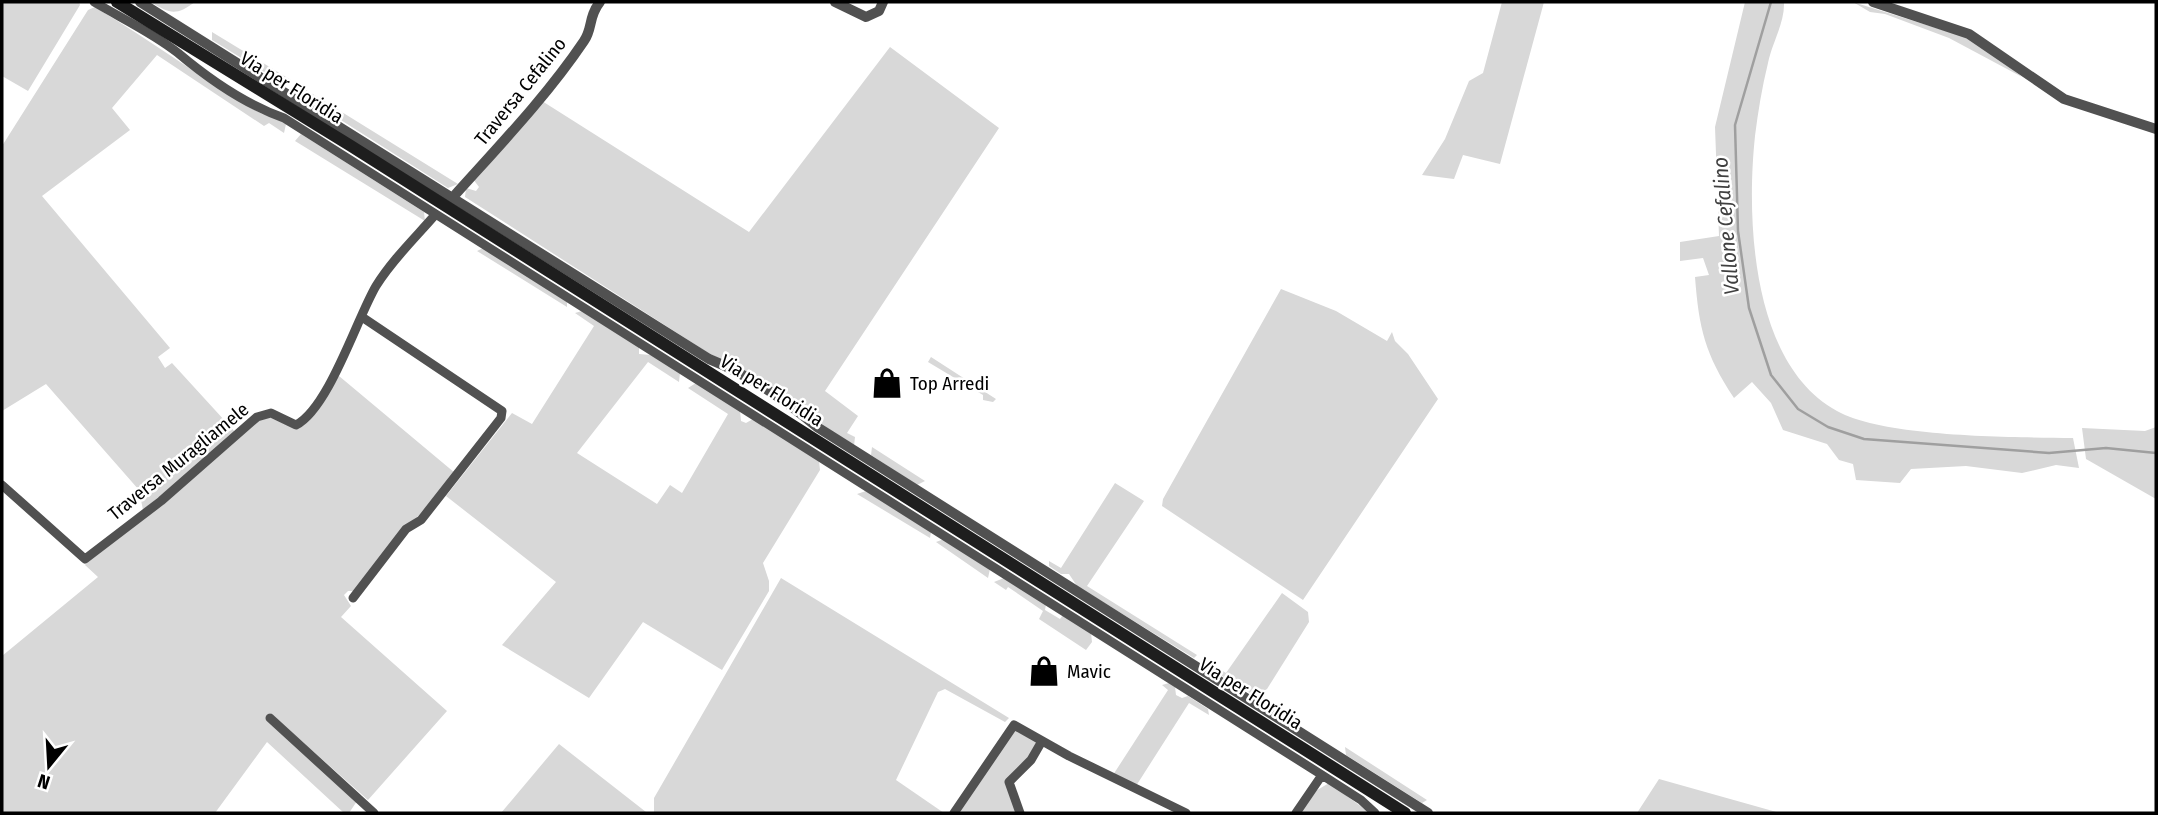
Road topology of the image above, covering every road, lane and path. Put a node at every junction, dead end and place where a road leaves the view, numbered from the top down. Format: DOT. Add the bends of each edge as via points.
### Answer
graph roads {
  1 [pos="94,2"];
  2 [pos="117,2"];
  3 [pos="140,2"];
  4 [pos="600,2"];
  5 [pos="835,2"];
  6 [pos="883,2"];
  7 [pos="1873,2"];
  8 [pos="2156,129"];
  9 [pos="454,196"];
  10 [pos="435,215"];
  11 [pos="362,317"];
  12 [pos="2,485"];
  13 [pos="352,597"];
  14 [pos="270,718"];
  15 [pos="1042,741"];
  16 [pos="1322,775"];
  17 [pos="374,813"];
  18 [pos="954,813"];
  19 [pos="1020,813"];
  20 [pos="1186,813"];
  21 [pos="1296,813"];
  22 [pos="1376,813"];
  23 [pos="1405,813"];
  24 [pos="1428,813"];
  1 -- 10 [label="street" via="178,53 191,67 262,110 284,118"];
  2 -- 23 [label="main road, Via per Floridia"];
  3 -- 9 [label="street"];
  4 -- 9 [label="street, Traversa Cefalino" via="591,14 585,40"];
  5 -- 6 [label="street" via="866,16 879,11"];
  7 -- 8 [label="street" via="1976,38 2064,99"];
  9 -- 24 [label="street"];
  10 -- 11 [label="street, Traversa Muragliamele" via="383,275"];
  10 -- 16 [label="street"];
  11 -- 12 [label="street, Traversa Muragliamele" via="335,374 306,418 296,425 271,413 257,417 85,559"];
  11 -- 13 [label="street" via="502,411 421,520 406,528"];
  14 -- 17 [label="street"];
  15 -- 18 [label="street" via="1014,724"];
  15 -- 19 [label="street" via="1009,782"];
  15 -- 20 [label="street"];
  16 -- 21 [label="street"];
  16 -- 22 [label="street"];
}
